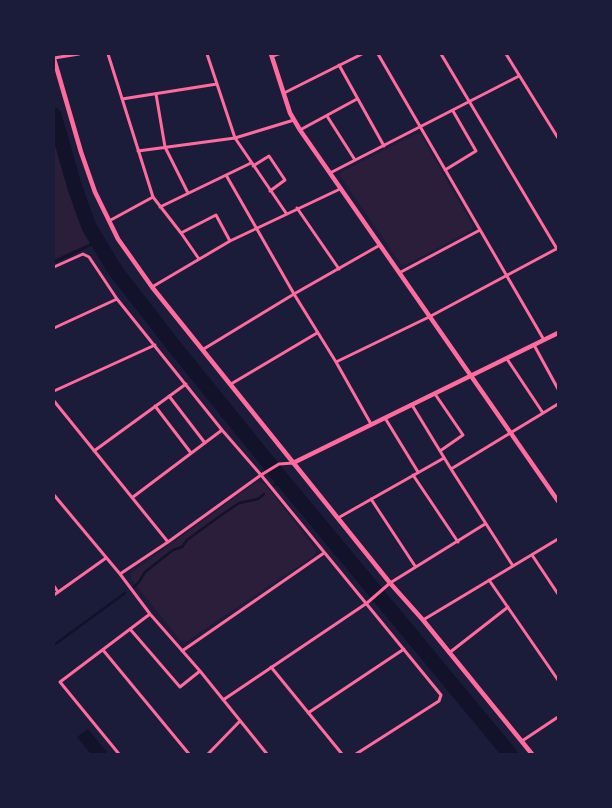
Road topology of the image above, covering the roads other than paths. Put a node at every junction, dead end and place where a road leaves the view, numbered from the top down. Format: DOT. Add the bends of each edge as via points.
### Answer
graph roads {
  1 [pos="79,54"];
  2 [pos="108,54"];
  3 [pos="208,54"];
  4 [pos="280,54"];
  5 [pos="362,54"];
  6 [pos="378,54"];
  7 [pos="441,54"];
  8 [pos="506,54"];
  9 [pos="271,56"];
  10 [pos="54,59"];
  11 [pos="339,65"];
  12 [pos="519,76"];
  13 [pos="217,84"];
  14 [pos="283,93"];
  15 [pos="156,94"];
  16 [pos="122,99"];
  17 [pos="357,99"];
  18 [pos="469,102"];
  19 [pos="453,110"];
  20 [pos="327,116"];
  21 [pos="294,120"];
  22 [pos="420,128"];
  23 [pos="300,130"];
  24 [pos="556,131"];
  25 [pos="235,138"];
  26 [pos="558,138"];
  27 [pos="384,146"];
  28 [pos="165,147"];
  29 [pos="138,151"];
  30 [pos="356,160"];
  31 [pos="252,164"];
  32 [pos="445,170"];
  33 [pos="329,174"];
  34 [pos="226,175"];
  35 [pos="340,189"];
  36 [pos="270,191"];
  37 [pos="188,193"];
  38 [pos="153,197"];
  39 [pos="160,207"];
  40 [pos="297,208"];
  41 [pos="286,214"];
  42 [pos="108,221"];
  43 [pos="256,229"];
  44 [pos="480,230"];
  45 [pos="181,233"];
  46 [pos="230,241"];
  47 [pos="380,245"];
  48 [pos="557,248"];
  49 [pos="199,258"];
  50 [pos="54,267"];
  51 [pos="339,269"];
  52 [pos="399,272"];
  53 [pos="507,275"];
  54 [pos="152,287"];
  55 [pos="294,294"];
  56 [pos="117,299"];
  57 [pos="429,317"];
  58 [pos="54,328"];
  59 [pos="317,333"];
  60 [pos="558,333"];
  61 [pos="544,340"];
  62 [pos="155,345"];
  63 [pos="534,345"];
  64 [pos="202,350"];
  65 [pos="506,358"];
  66 [pos="336,362"];
  67 [pos="471,376"];
  68 [pos="186,384"];
  69 [pos="231,384"];
  70 [pos="558,389"];
  71 [pos="54,391"];
  72 [pos="435,394"];
  73 [pos="169,396"];
  74 [pos="54,401"];
  75 [pos="558,404"];
  76 [pos="412,405"];
  77 [pos="155,406"];
  78 [pos="543,413"];
  79 [pos="385,417"];
  80 [pos="370,424"];
  81 [pos="222,430"];
  82 [pos="510,432"];
  83 [pos="205,443"];
  84 [pos="94,451"];
  85 [pos="440,451"];
  86 [pos="191,454"];
  87 [pos="444,458"];
  88 [pos="293,462"];
  89 [pos="451,470"];
  90 [pos="418,472"];
  91 [pos="261,475"];
  92 [pos="413,475"];
  93 [pos="54,495"];
  94 [pos="133,497"];
  95 [pos="371,499"];
  96 [pos="558,501"];
  97 [pos="338,518"];
  98 [pos="485,524"];
  99 [pos="558,539"];
  100 [pos="168,542"];
  101 [pos="458,542"];
  102 [pos="324,554"];
  103 [pos="532,555"];
  104 [pos="106,558"];
  105 [pos="415,566"];
  106 [pos="513,566"];
  107 [pos="120,574"];
  108 [pos="489,580"];
  109 [pos="390,583"];
  110 [pos="54,586"];
  111 [pos="58,592"];
  112 [pos="558,594"];
  113 [pos="54,595"];
  114 [pos="367,603"];
  115 [pos="508,607"];
  116 [pos="150,614"];
  117 [pos="423,620"];
  118 [pos="130,629"];
  119 [pos="404,649"];
  120 [pos="103,650"];
  121 [pos="182,651"];
  122 [pos="449,653"];
  123 [pos="271,667"];
  124 [pos="200,671"];
  125 [pos="558,680"];
  126 [pos="224,700"];
  127 [pos="308,713"];
  128 [pos="558,717"];
  129 [pos="240,721"];
  130 [pos="522,742"];
  131 [pos="119,754"];
  132 [pos="189,754"];
  133 [pos="208,754"];
  134 [pos="267,754"];
  135 [pos="342,754"];
  136 [pos="356,754"];
  137 [pos="532,754"];
  1 -- 10 [label="street"];
  2 -- 16 [label="street"];
  3 -- 13 [label="street"];
  4 -- 9 [label="lane"];
  5 -- 11 [label="street"];
  6 -- 22 [label="street"];
  7 -- 18 [label="street"];
  8 -- 12 [label="street"];
  9 -- 14 [label="street"];
  10 -- 42 [label="street" via="81,152"];
  11 -- 14 [label="street"];
  11 -- 17 [label="street"];
  12 -- 18 [label="street"];
  12 -- 24 [label="street"];
  13 -- 15 [label="street"];
  13 -- 25 [label="street"];
  14 -- 21 [label="street"];
  15 -- 16 [label="street"];
  15 -- 28 [label="street"];
  16 -- 29 [label="street"];
  17 -- 20 [label="street"];
  17 -- 27 [label="street"];
  18 -- 19 [label="street"];
  18 -- 48 [label="street"];
  19 -- 22 [label="street"];
  19 -- 32 [label="street" via="476,151"];
  20 -- 23 [label="street"];
  20 -- 30 [label="street"];
  21 -- 23 [label="street"];
  21 -- 25 [label="street"];
  22 -- 27 [label="street"];
  22 -- 32 [label="street"];
  23 -- 33 [label="street"];
  24 -- 26 [label="street"];
  25 -- 28 [label="street"];
  25 -- 31 [label="street"];
  27 -- 30 [label="street"];
  28 -- 29 [label="street"];
  28 -- 37 [label="street"];
  29 -- 38 [label="street"];
  30 -- 33 [label="street"];
  31 -- 34 [label="street"];
  31 -- 36 [label="street"];
  31 -- 36 [label="street" via="269,156 285,180"];
  32 -- 44 [label="street"];
  33 -- 35 [label="street"];
  34 -- 37 [label="street"];
  34 -- 43 [label="street"];
  35 -- 40 [label="street"];
  35 -- 47 [label="street"];
  36 -- 41 [label="street"];
  37 -- 39 [label="street"];
  38 -- 39 [label="street"];
  38 -- 42 [label="street"];
  39 -- 45 [label="street"];
  40 -- 41 [label="street"];
  40 -- 51 [label="street"];
  41 -- 43 [label="street"];
  42 -- 54 [label="street"];
  43 -- 46 [label="street"];
  43 -- 55 [label="street"];
  44 -- 52 [label="street"];
  44 -- 53 [label="street"];
  45 -- 46 [label="street" via="216,215"];
  45 -- 49 [label="street"];
  46 -- 49 [label="street"];
  47 -- 51 [label="street"];
  47 -- 52 [label="street"];
  48 -- 53 [label="street"];
  49 -- 54 [label="street"];
  50 -- 56 [label="street" via="83,254 89,257"];
  51 -- 55 [label="street"];
  52 -- 57 [label="street"];
  53 -- 57 [label="street"];
  53 -- 61 [label="street"];
  54 -- 64 [label="street"];
  55 -- 59 [label="street"];
  55 -- 64 [label="street"];
  56 -- 58 [label="street"];
  56 -- 62 [label="street"];
  57 -- 66 [label="street"];
  57 -- 67 [label="street"];
  59 -- 66 [label="street"];
  59 -- 69 [label="street"];
  60 -- 61 [label="street"];
  61 -- 63 [label="street"];
  62 -- 68 [label="street"];
  62 -- 71 [label="street"];
  63 -- 65 [label="street"];
  63 -- 70 [label="street"];
  64 -- 69 [label="street"];
  65 -- 67 [label="street"];
  65 -- 78 [label="street"];
  66 -- 80 [label="street"];
  67 -- 72 [label="street"];
  67 -- 82 [label="street"];
  68 -- 73 [label="street"];
  68 -- 81 [label="street"];
  69 -- 88 [label="street"];
  72 -- 76 [label="street"];
  72 -- 85 [label="street" via="463,435"];
  73 -- 77 [label="street"];
  73 -- 83 [label="street"];
  74 -- 84 [label="street"];
  75 -- 78 [label="street"];
  76 -- 79 [label="street"];
  76 -- 85 [label="street"];
  77 -- 84 [label="street"];
  77 -- 86 [label="street"];
  78 -- 82 [label="street"];
  79 -- 80 [label="street"];
  79 -- 90 [label="street"];
  80 -- 88 [label="street"];
  81 -- 83 [label="street"];
  81 -- 91 [label="street"];
  82 -- 89 [label="street"];
  82 -- 96 [label="street"];
  83 -- 86 [label="street"];
  84 -- 94 [label="street"];
  85 -- 87 [label="street"];
  86 -- 94 [label="street"];
  87 -- 89 [label="street"];
  87 -- 90 [label="street"];
  88 -- 91 [label="street" via="279,464"];
  88 -- 97 [label="street"];
  89 -- 98 [label="street"];
  90 -- 92 [label="street"];
  91 -- 100 [label="street"];
  91 -- 102 [label="street"];
  92 -- 95 [label="street"];
  92 -- 101 [label="street"];
  93 -- 104 [label="street"];
  94 -- 100 [label="street"];
  95 -- 97 [label="street"];
  95 -- 105 [label="street"];
  97 -- 109 [label="street"];
  98 -- 101 [label="street"];
  98 -- 106 [label="street"];
  99 -- 103 [label="street"];
  100 -- 107 [label="street"];
  101 -- 105 [label="street"];
  102 -- 114 [label="street"];
  102 -- 121 [label="street"];
  103 -- 106 [label="street"];
  103 -- 112 [label="street"];
  104 -- 107 [label="street"];
  104 -- 111 [label="street"];
  105 -- 109 [label="street"];
  106 -- 108 [label="street"];
  107 -- 116 [label="street"];
  108 -- 115 [label="street"];
  108 -- 117 [label="street"];
  109 -- 114 [label="street"];
  109 -- 117 [label="street"];
  110 -- 111 [label="street"];
  111 -- 113 [label="street"];
  114 -- 119 [label="street"];
  114 -- 123 [label="street"];
  115 -- 122 [label="street"];
  115 -- 125 [label="street"];
  116 -- 118 [label="street"];
  116 -- 121 [label="street"];
  117 -- 122 [label="street"];
  118 -- 120 [label="street"];
  118 -- 124 [label="street" via="180,687"];
  119 -- 127 [label="street"];
  119 -- 136 [label="street" via="441,695 439,701"];
  120 -- 131 [label="street" via="60,682"];
  120 -- 132 [label="street"];
  121 -- 124 [label="street"];
  122 -- 130 [label="street"];
  123 -- 126 [label="street"];
  123 -- 127 [label="street"];
  124 -- 126 [label="street"];
  126 -- 129 [label="street"];
  127 -- 135 [label="street"];
  128 -- 130 [label="street"];
  129 -- 133 [label="street"];
  129 -- 134 [label="street"];
  130 -- 137 [label="street"];
}
